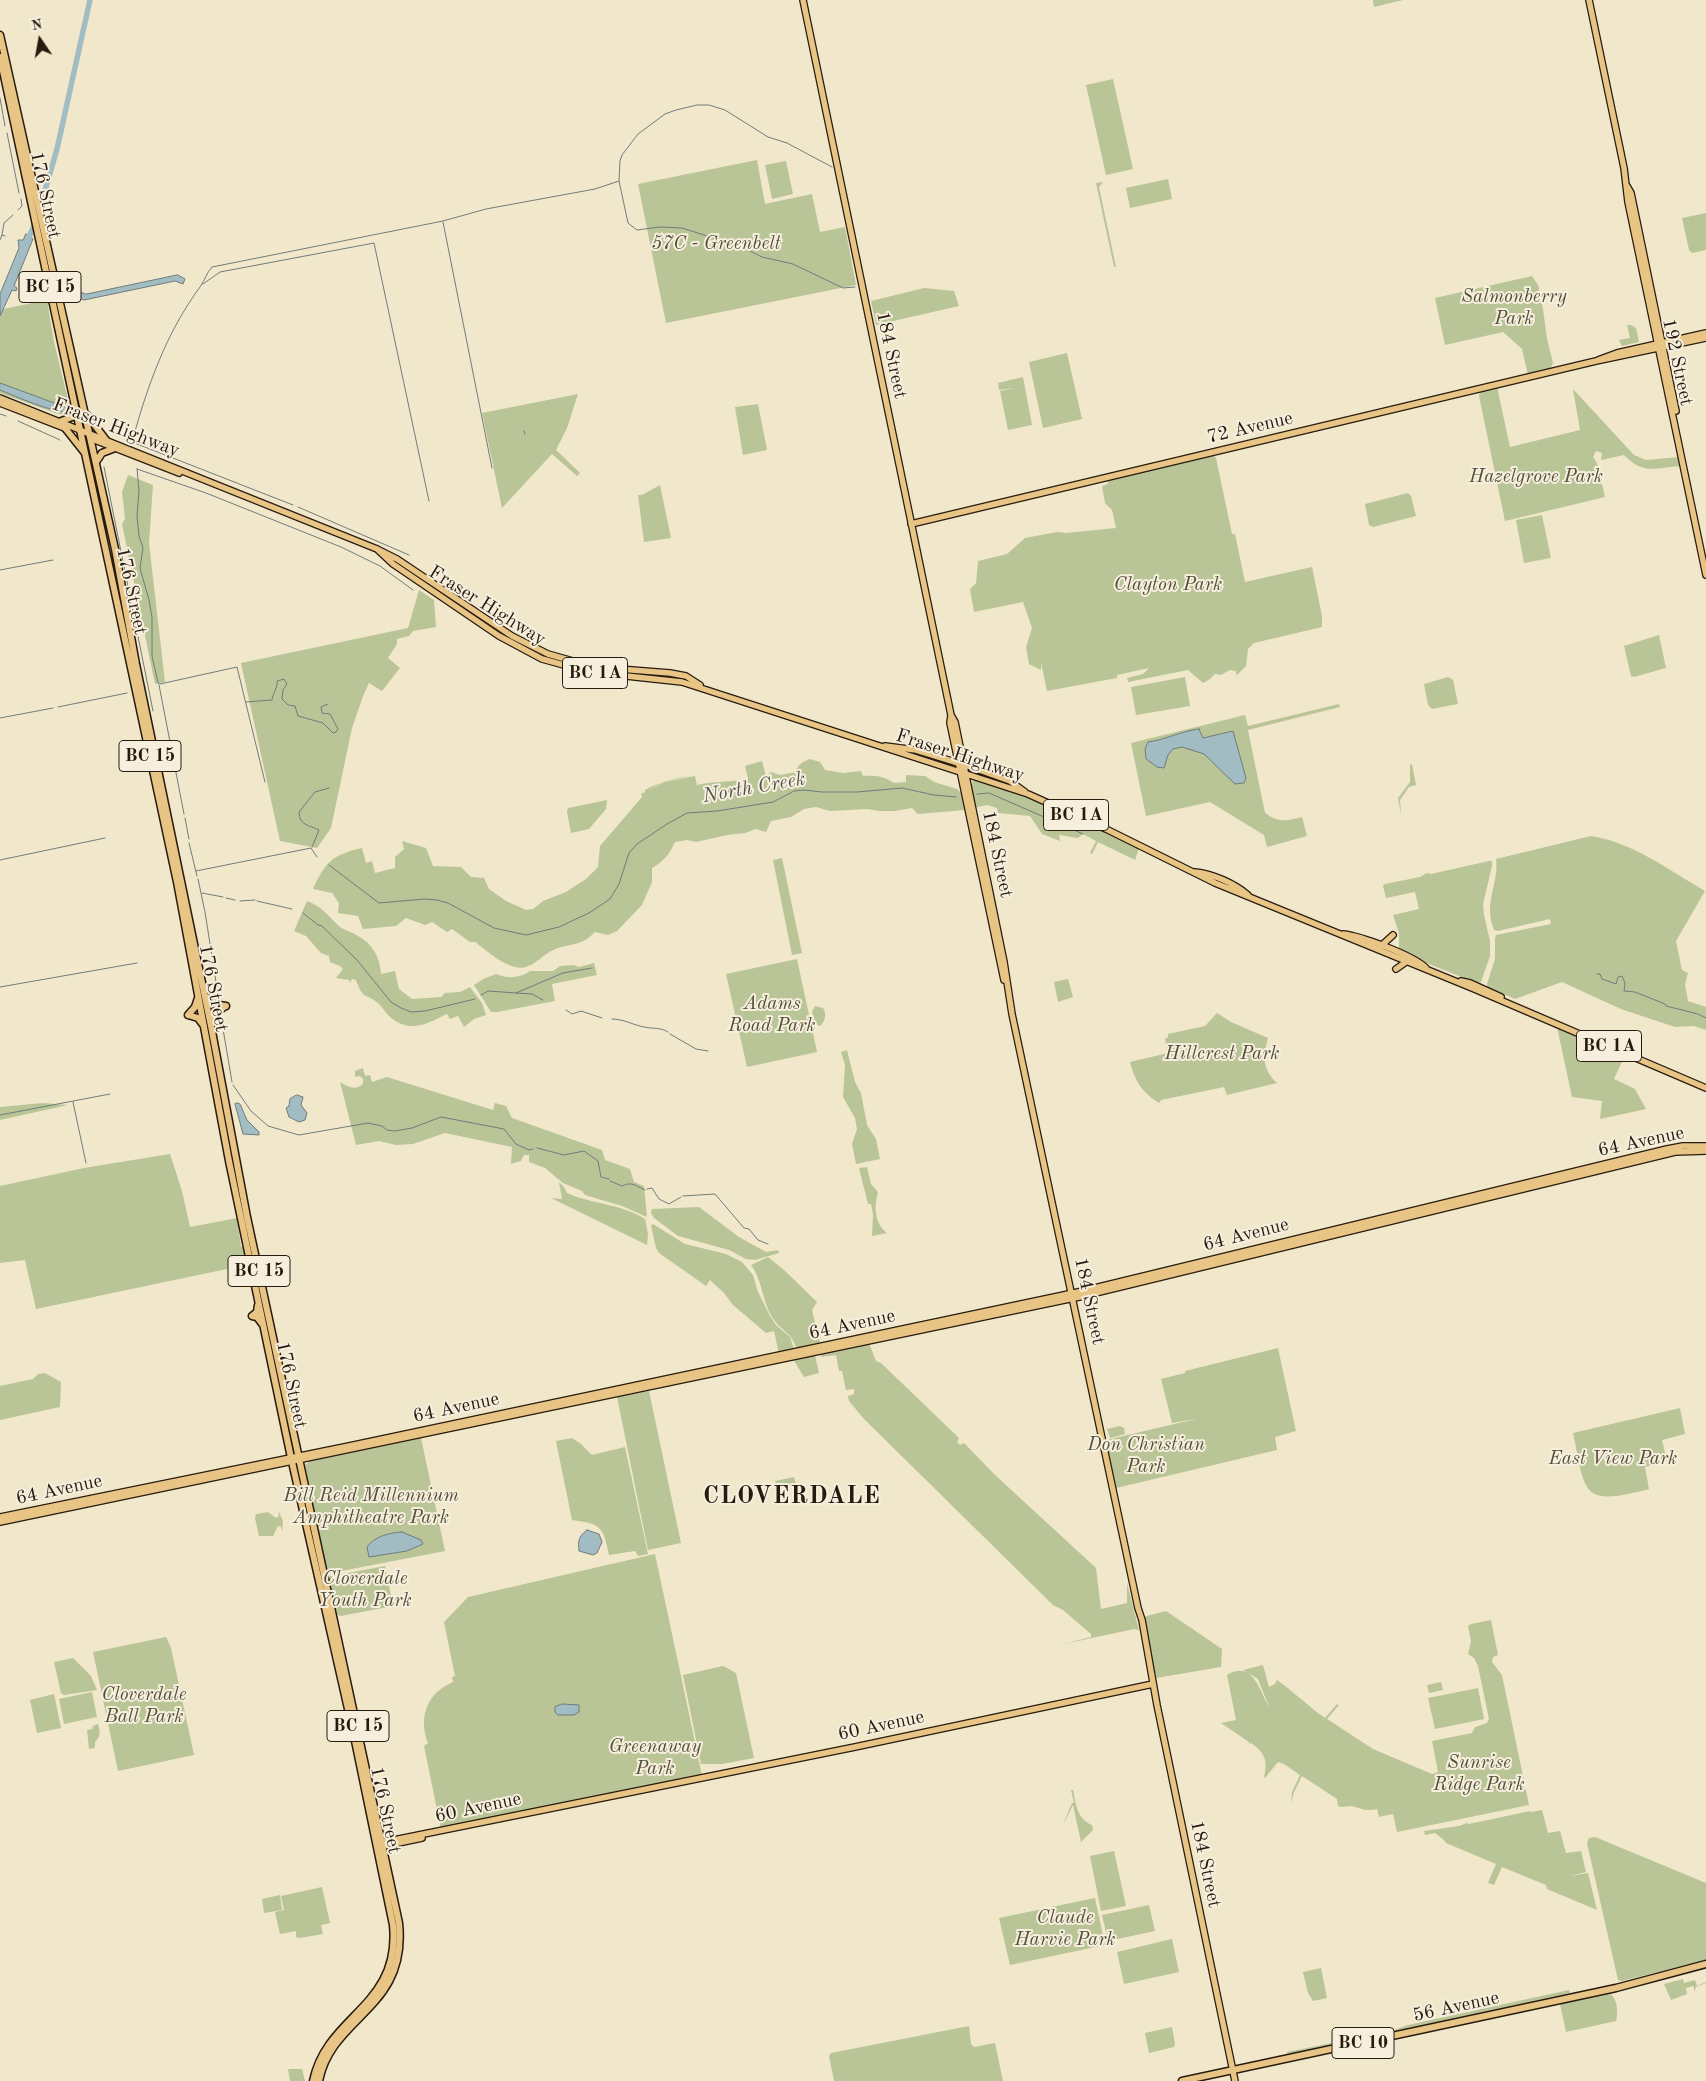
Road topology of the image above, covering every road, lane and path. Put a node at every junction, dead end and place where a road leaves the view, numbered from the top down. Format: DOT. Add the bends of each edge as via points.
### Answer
graph roads {
  1 [pos="803,0"];
  2 [pos="1589,0"];
  3 [pos="0,35"];
  4 [pos="0,57"];
  5 [pos="1706,333"];
  6 [pos="1706,338"];
  7 [pos="1660,345"];
  8 [pos="0,398"];
  9 [pos="0,403"];
  10 [pos="76,408"];
  11 [pos="84,411"];
  12 [pos="58,422"];
  13 [pos="65,428"];
  14 [pos="81,433"];
  15 [pos="90,436"];
  16 [pos="106,440"];
  17 [pos="115,448"];
  18 [pos="86,455"];
  19 [pos="96,462"];
  20 [pos="169,467"];
  21 [pos="911,524"];
  22 [pos="377,549"];
  23 [pos="1706,557"];
  24 [pos="1706,575"];
  25 [pos="708,690"];
  26 [pos="951,715"];
  27 [pos="883,746"];
  28 [pos="956,750"];
  29 [pos="946,760"];
  30 [pos="962,768"];
  31 [pos="978,777"];
  32 [pos="967,784"];
  33 [pos="1028,794"];
  34 [pos="976,852"];
  35 [pos="982,857"];
  36 [pos="1188,871"];
  37 [pos="1254,899"];
  38 [pos="1336,933"];
  39 [pos="1393,935"];
  40 [pos="1381,946"];
  41 [pos="1408,960"];
  42 [pos="1396,968"];
  43 [pos="1471,985"];
  44 [pos="202,994"];
  45 [pos="1010,1000"];
  46 [pos="1511,1004"];
  47 [pos="208,1026"];
  48 [pos="1706,1088"];
  49 [pos="1706,1148"];
  50 [pos="1537,1180"];
  51 [pos="1532,1186"];
  52 [pos="1374,1220"];
  53 [pos="1354,1230"];
  54 [pos="1073,1296"];
  55 [pos="383,1438"];
  56 [pos="363,1448"];
  57 [pos="295,1460"];
  58 [pos="220,1475"];
  59 [pos="0,1518"];
  60 [pos="0,1522"];
  61 [pos="1153,1684"];
  62 [pos="614,1796"];
  63 [pos="471,1826"];
  64 [pos="380,1845"];
  65 [pos="1706,1964"];
  66 [pos="1233,2071"];
  67 [pos="313,2081"];
  68 [pos="319,2081"];
  69 [pos="1182,2081"];
  70 [pos="1235,2081"];
  1 -- 21 [label="main road, 184 Street"];
  2 -- 7 [label="main road, 192 Street" via="1628,202"];
  3 -- 11 [label="highway, 176 Street / BC 15"];
  4 -- 10 [label="highway, 176 Street / BC 15"];
  5 -- 7 [label="main road, 72 Avenue"];
  6 -- 7 [label="main road, 72 Avenue"];
  7 -- 21 [label="main road, 72 Avenue"];
  7 -- 23 [label="main road, 192 Street"];
  7 -- 24 [label="main road, 192 Street"];
  8 -- 12 [label="main road, Fraser Highway"];
  9 -- 13 [label="main road, Fraser Highway"];
  10 -- 12 [label="highway" via="72,417"];
  10 -- 14 [label="highway, 176 Street / BC 15"];
  11 -- 15 [label="highway, 176 Street / BC 15"];
  11 -- 16 [label="highway"];
  12 -- 14 [label="main road, Fraser Highway"];
  13 -- 14 [label="main road, Fraser Highway"];
  13 -- 18 [label="highway"];
  14 -- 15 [label="main road, Fraser Highway / BC 1A"];
  14 -- 18 [label="highway, 176 Street / BC 15"];
  15 -- 16 [label="main road, Fraser Highway / BC 1A"];
  15 -- 17 [label="main road, Fraser Highway / BC 1A"];
  15 -- 19 [label="highway, 176 Street / BC 15"];
  15 -- 20 [label="main road"];
  16 -- 20 [label="main road, Fraser Highway / BC 1A"];
  17 -- 19 [label="highway" via="102,453"];
  17 -- 20 [label="main road, Fraser Highway / BC 1A"];
  18 -- 44 [label="highway, 176 Street / BC 15"];
  19 -- 44 [label="highway, BC 15"];
  20 -- 22 [label="main road, Fraser Highway / BC 1A"];
  21 -- 26 [label="main road, 184 Street"];
  22 -- 25 [label="main road, Fraser Highway / BC 1A" via="536,649 594,666 686,676"];
  22 -- 25 [label="main road, Fraser Highway / BC 1A" via="393,564 504,638 542,659 581,670 671,680"];
  25 -- 27 [label="main road, Fraser Highway / BC 1A"];
  26 -- 28 [label="main road, 184 Street"];
  26 -- 30 [label="main road, 184 Street"];
  27 -- 29 [label="main road, Fraser Highway / BC 1A" via="900,746"];
  27 -- 30 [label="main road, Fraser Highway / BC 1A"];
  28 -- 29 [label="main road"];
  28 -- 30 [label="main road, 184 Street"];
  29 -- 30 [label="main road, Fraser Highway / BC 1A"];
  30 -- 31 [label="main road, Fraser Highway / BC 1A"];
  30 -- 32 [label="main road, 184 Street"];
  30 -- 33 [label="main road, Fraser Highway / BC 1A" via="1010,781"];
  30 -- 34 [label="main road, 184 Street"];
  31 -- 32 [label="main road"];
  31 -- 33 [label="main road, Fraser Highway / BC 1A"];
  32 -- 35 [label="main road, 184 Street"];
  33 -- 36 [label="main road, Fraser Highway / BC 1A"];
  34 -- 35 [label="main road"];
  34 -- 45 [label="main road, 184 Street"];
  35 -- 45 [label="main road, 184 Street"];
  36 -- 37 [label="main road, Fraser Highway / BC 1A"];
  36 -- 37 [label="main road, Fraser Highway" via="1205,873 1238,887"];
  37 -- 38 [label="main road, Fraser Highway / BC 1A"];
  38 -- 40 [label="main road, Fraser Highway / BC 1A" via="1355,935"];
  38 -- 41 [label="main road, Fraser Highway / BC 1A"];
  39 -- 40 [label="main road"];
  40 -- 41 [label="main road, Fraser Highway / BC 1A"];
  41 -- 42 [label="main road"];
  41 -- 43 [label="main road, Fraser Highway / BC 1A" via="1449,979"];
  43 -- 46 [label="main road, Fraser Highway / BC 1A"];
  43 -- 46 [label="main road, Fraser Highway" via="1495,993"];
  44 -- 47 [label="highway, 176 Street / BC 15"];
  44 -- 47 [label="highway" via="188,1015"];
  44 -- 47 [label="highway" via="213,1004 226,1006 216,1013"];
  45 -- 54 [label="main road, 184 Street"];
  46 -- 48 [label="main road, Fraser Highway / BC 1A"];
  47 -- 57 [label="highway, BC 15"];
  47 -- 57 [label="highway, 176 Street / BC 15" via="229,1160 257,1294 257,1310 252,1316 263,1325"];
  49 -- 50 [label="main road, 64 Avenue" via="1675,1147"];
  49 -- 51 [label="main road, 64 Avenue"];
  50 -- 51 [label="main road"];
  50 -- 52 [label="main road, 64 Avenue"];
  51 -- 53 [label="main road, 64 Avenue"];
  52 -- 53 [label="main road"];
  52 -- 54 [label="main road, 64 Avenue"];
  53 -- 54 [label="main road"];
  54 -- 55 [label="main road, 64 Avenue"];
  54 -- 56 [label="main road, 64 Avenue"];
  54 -- 61 [label="main road, 184 Street"];
  55 -- 56 [label="main road"];
  55 -- 57 [label="main road, 64 Avenue"];
  56 -- 57 [label="main road, 64 Avenue"];
  57 -- 58 [label="main road, 64 Avenue"];
  57 -- 58 [label="main road, 64 Avenue"];
  57 -- 64 [label="highway, BC 15"];
  58 -- 59 [label="main road, 64 Avenue"];
  58 -- 60 [label="main road, 64 Avenue" via="190,1484"];
  61 -- 62 [label="main road, 60 Avenue"];
  61 -- 66 [label="main road, 184 Street"];
  62 -- 63 [label="main road, 60 Avenue"];
  62 -- 63 [label="main road, 60 Avenue" via="599,1802"];
  63 -- 64 [label="main road, 60 Avenue"];
  63 -- 64 [label="main road, 60 Avenue"];
  64 -- 67 [label="highway, 176 Street / BC 15" via="394,1925 393,1956 388,1974 373,1996 330,2042 318,2063"];
  64 -- 68 [label="highway, BC 15" via="398,1917 399,1953 392,1977 380,1997 332,2050"];
  65 -- 66 [label="highway, 56 Avenue / BC 10" via="1616,1988"];
  66 -- 69 [label="highway, 56 Avenue / BC 10"];
  66 -- 70 [label="main road, 184 Street"];
}
